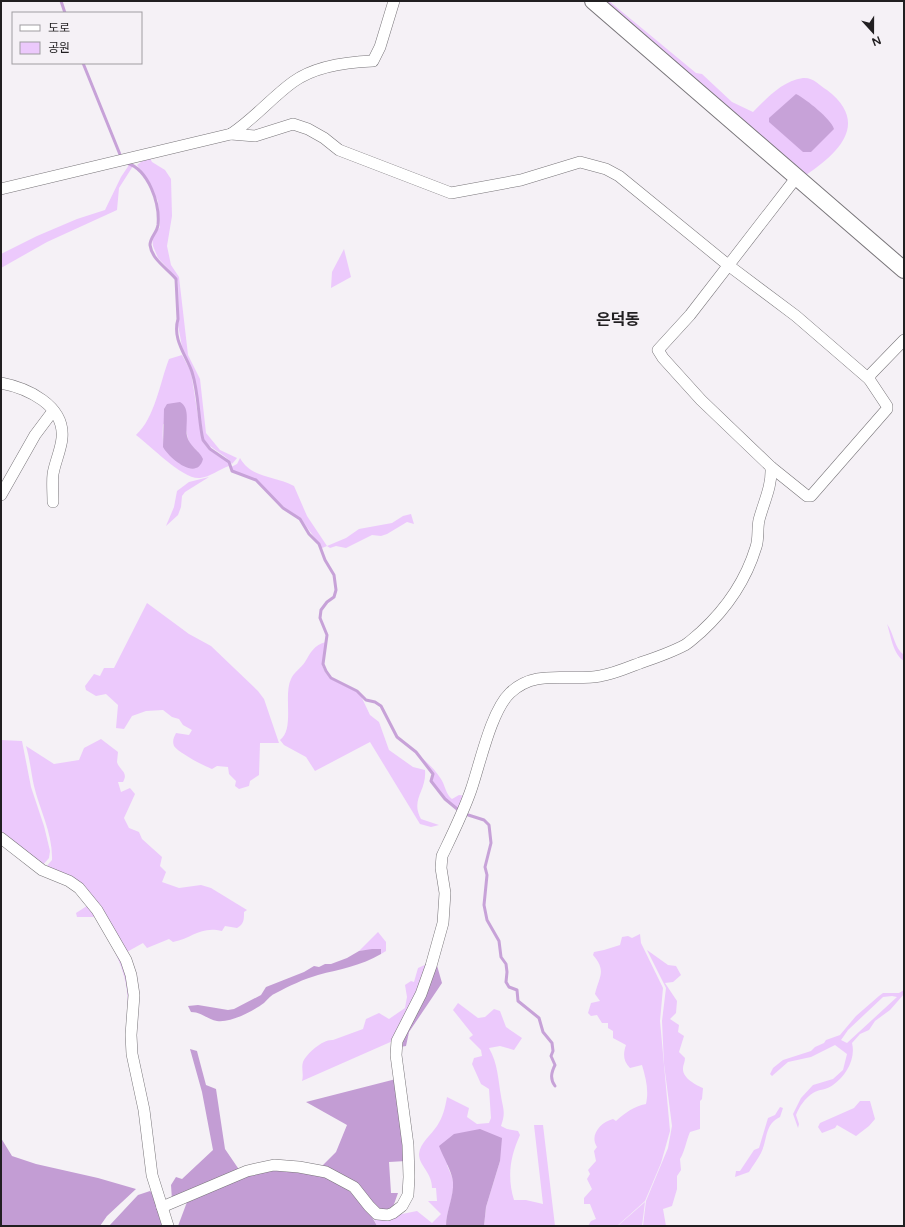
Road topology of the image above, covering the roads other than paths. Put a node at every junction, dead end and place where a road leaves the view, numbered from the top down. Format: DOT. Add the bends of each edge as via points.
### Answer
graph roads {
  1 [pos="394,1"];
  2 [pos="592,1"];
  3 [pos="231,134"];
  4 [pos="796,178"];
  5 [pos="1,189"];
  6 [pos="728,265"];
  7 [pos="904,270"];
  8 [pos="904,340"];
  9 [pos="870,379"];
  10 [pos="1,383"];
  11 [pos="52,411"];
  12 [pos="770,468"];
  13 [pos="1,495"];
  14 [pos="54,502"];
  15 [pos="1,838"];
  16 [pos="162,1207"];
  17 [pos="168,1226"];
  1 -- 3 [label="street" via="380,47 373,60 352,61 309,73 294,82 255,117"];
  2 -- 4 [label="main road"];
  3 -- 5 [label="street"];
  3 -- 6 [label="street" via="255,136 293,124 324,138 339,150 451,193 521,180 580,162 591,164 619,176"];
  4 -- 6 [label="street"];
  4 -- 7 [label="main road"];
  6 -- 9 [label="street" via="796,316"];
  6 -- 12 [label="street" via="690,315 658,350 701,400"];
  8 -- 9 [label="street" via="871,374"];
  9 -- 12 [label="street" via="887,409 811,496 807,496"];
  10 -- 11 [label="street" via="26,390 44,400"];
  11 -- 13 [label="street" via="35,435"];
  11 -- 14 [label="street" via="61,423 62,438 53,475"];
  12 -- 16 [label="street" via="771,480 758,522 757,545 749,565 728,603 686,645 665,655 607,674 581,678 550,676 524,682 510,693 496,717 471,791 442,856 445,893 443,923 421,994 397,1041 396,1056 408,1153 408,1195 402,1206 388,1215 377,1214 354,1187 326,1172 274,1164 247,1171"];
  15 -- 16 [label="street" via="42,870 70,881 79,888 97,910 126,960 134,995 132,1054 144,1110 152,1175"];
  16 -- 17 [label="street"];
}
